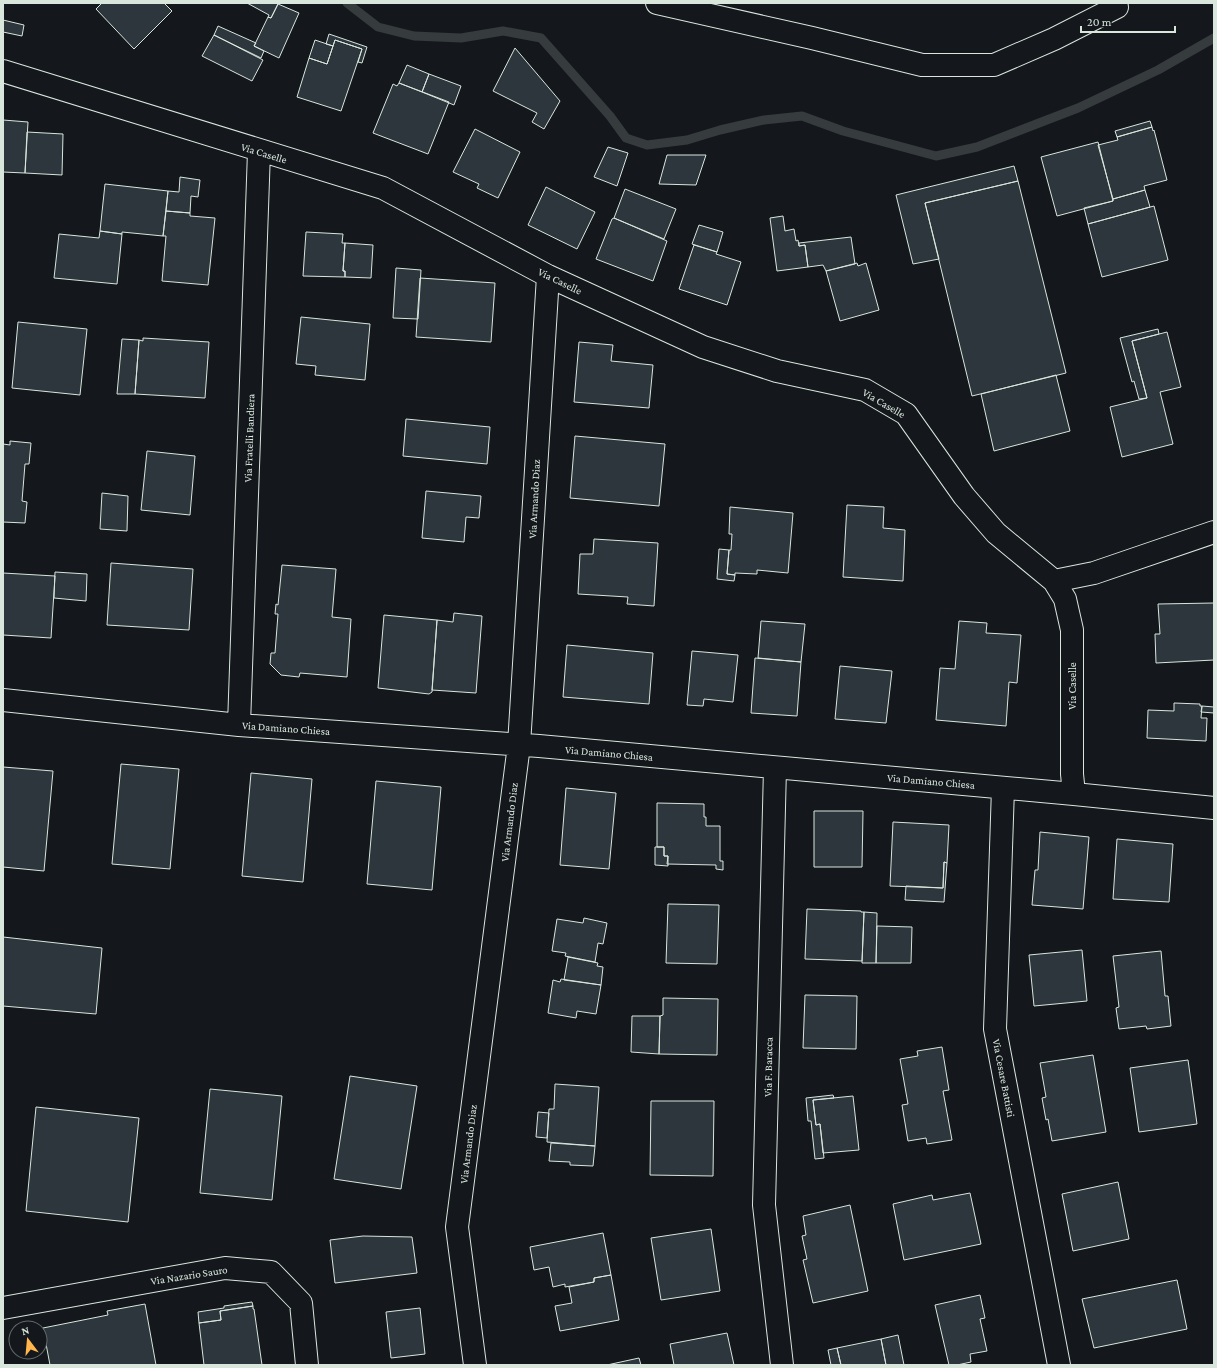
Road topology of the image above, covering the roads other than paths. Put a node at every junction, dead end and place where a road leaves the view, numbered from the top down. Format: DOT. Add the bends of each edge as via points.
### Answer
graph roads {
  1 [pos="657,3"];
  2 [pos="1117,7"];
  3 [pos="3,71"];
  4 [pos="260,151"];
  5 [pos="548,276"];
  6 [pos="1214,532"];
  7 [pos="1054,581"];
  8 [pos="3,700"];
  9 [pos="239,725"];
  10 [pos="519,745"];
  11 [pos="775,768"];
  12 [pos="1003,788"];
  13 [pos="1074,794"];
  14 [pos="1214,808"];
  15 [pos="3,1308"];
  16 [pos="307,1365"];
  17 [pos="475,1365"];
  18 [pos="782,1365"];
  19 [pos="1059,1365"];
  1 -- 2 [label="street" via="922,65 994,65 1054,39"];
  3 -- 4 [label="street, Via Caselle"];
  4 -- 5 [label="street, Via Caselle" via="383,188"];
  4 -- 9 [label="street, Via Fratelli Bandiera"];
  5 -- 7 [label="street, Via Caselle" via="703,347 777,370 865,390 906,414 964,496 996,533"];
  5 -- 10 [label="street, Via Armando Diaz"];
  6 -- 7 [label="street" via="1094,573"];
  7 -- 13 [label="street, Via Caselle" via="1065,599 1072,630"];
  8 -- 9 [label="street, Via Damiano Chiesa"];
  9 -- 10 [label="street, Via Damiano Chiesa"];
  10 -- 11 [label="street, Via Damiano Chiesa"];
  10 -- 17 [label="street, Via Armando Diaz" via="457,1228"];
  11 -- 12 [label="street, Via Damiano Chiesa"];
  11 -- 18 [label="street, Via F. Baracca" via="764,1205"];
  12 -- 13 [label="street, Via Damiano Chiesa"];
  12 -- 19 [label="street, Via Cesare Battisti" via="995,1029"];
  13 -- 14 [label="street, Via Damiano Chiesa"];
  15 -- 16 [label="street, Via Nazario Sauro" via="225,1268 271,1272 301,1303"];
}
